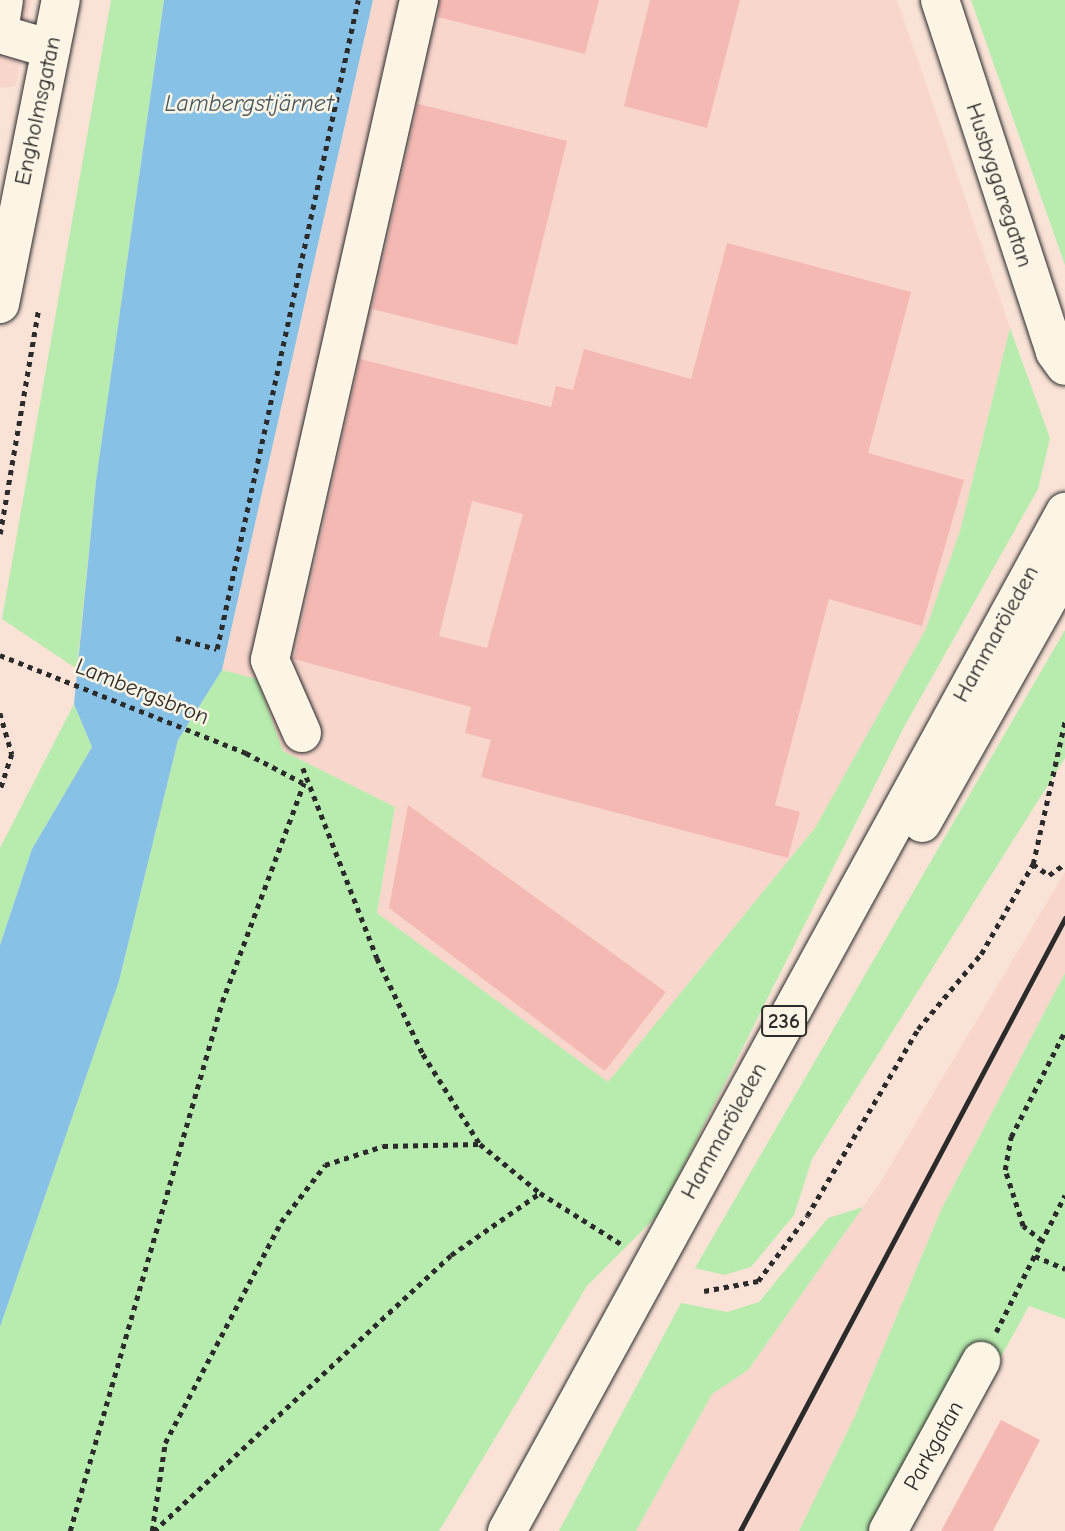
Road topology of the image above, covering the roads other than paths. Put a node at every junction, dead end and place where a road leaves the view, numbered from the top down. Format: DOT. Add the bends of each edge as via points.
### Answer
graph roads {
  1 [pos="4,0"];
  2 [pos="61,0"];
  3 [pos="419,0"];
  4 [pos="940,0"];
  5 [pos="0,25"];
  6 [pos="0,34"];
  7 [pos="51,49"];
  8 [pos="3,263"];
  9 [pos="0,303"];
  10 [pos="1065,366"];
  11 [pos="1065,512"];
  12 [pos="1065,569"];
  13 [pos="302,733"];
  14 [pos="981,1361"];
  15 [pos="507,1531"];
  16 [pos="534,1531"];
  17 [pos="888,1531"];
  1 -- 5 [label="main road"];
  2 -- 7 [label="main road, Engholmsgatan"];
  3 -- 13 [label="main road" via="270,660"];
  4 -- 10 [label="main road, Husbyggaregatan" via="1055,352"];
  6 -- 7 [label="main road"];
  7 -- 8 [label="main road, Engholmsgatan"];
  8 -- 9 [label="main road, Engholmsgatan"];
  11 -- 15 [label="main road, Hammaröleden / 236"];
  12 -- 16 [label="main road, Hammaröleden / 236"];
  14 -- 17 [label="main road, Parkgatan"];
}
